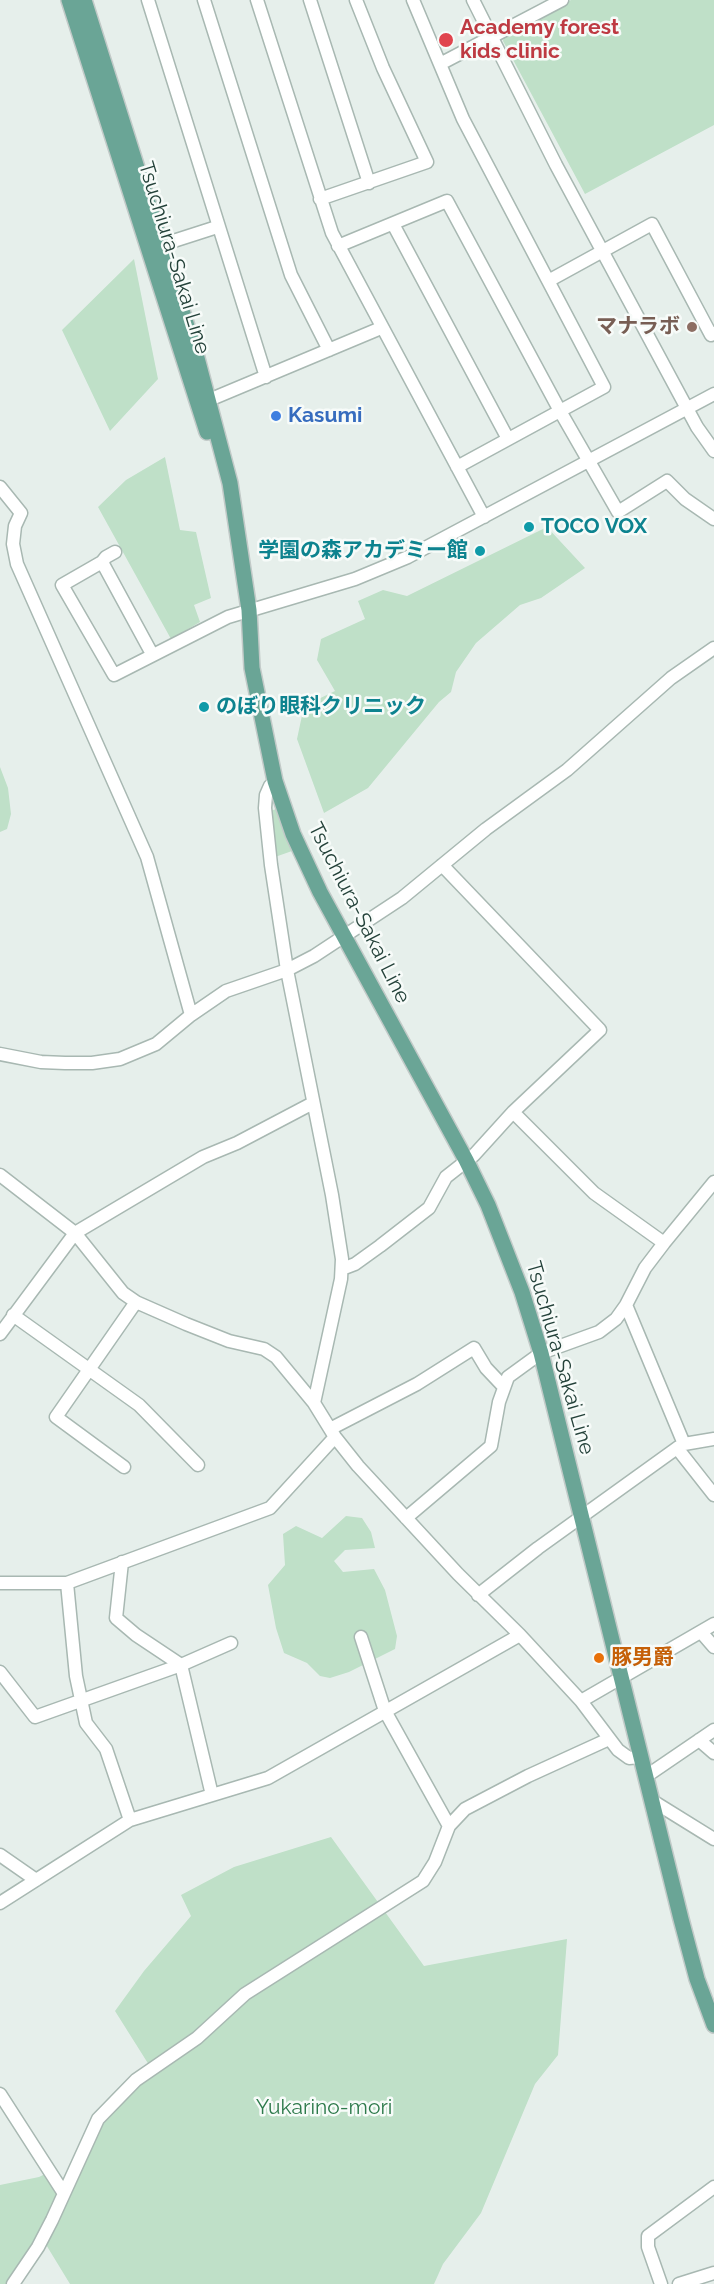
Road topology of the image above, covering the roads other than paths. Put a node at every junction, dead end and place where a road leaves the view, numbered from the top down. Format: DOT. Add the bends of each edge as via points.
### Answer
graph roads {
  1 [pos="69,0"];
  2 [pos="84,0"];
  3 [pos="148,0"];
  4 [pos="204,0"];
  5 [pos="257,0"];
  6 [pos="310,0"];
  7 [pos="356,0"];
  8 [pos="413,0"];
  9 [pos="473,0"];
  10 [pos="562,0"];
  11 [pos="490,38"];
  12 [pos="440,64"];
  13 [pos="369,183"];
  14 [pos="320,199"];
  15 [pos="393,224"];
  16 [pos="218,227"];
  17 [pos="160,245"];
  18 [pos="338,246"];
  19 [pos="603,252"];
  20 [pos="550,280"];
  21 [pos="381,328"];
  22 [pos="714,333"];
  23 [pos="328,350"];
  24 [pos="266,377"];
  25 [pos="714,394"];
  26 [pos="209,400"];
  27 [pos="687,409"];
  28 [pos="560,411"];
  29 [pos="508,439"];
  30 [pos="714,451"];
  31 [pos="589,461"];
  32 [pos="457,467"];
  33 [pos="0,487"];
  34 [pos="484,517"];
  35 [pos="714,519"];
  36 [pos="237,529"];
  37 [pos="116,552"];
  38 [pos="102,562"];
  39 [pos="249,610"];
  40 [pos="714,648"];
  41 [pos="152,654"];
  42 [pos="275,781"];
  43 [pos="442,865"];
  44 [pos="345,938"];
  45 [pos="287,970"];
  46 [pos="191,1015"];
  47 [pos="0,1054"];
  48 [pos="313,1104"];
  49 [pos="513,1112"];
  50 [pos="466,1160"];
  51 [pos="0,1175"];
  52 [pos="714,1182"];
  53 [pos="75,1233"];
  54 [pos="664,1243"];
  55 [pos="342,1269"];
  56 [pos="136,1302"];
  57 [pos="626,1305"];
  58 [pos="13,1315"];
  59 [pos="0,1334"];
  60 [pos="541,1353"];
  61 [pos="89,1369"];
  62 [pos="503,1386"];
  63 [pos="315,1403"];
  64 [pos="332,1433"];
  65 [pos="714,1439"];
  66 [pos="680,1446"];
  67 [pos="198,1465"];
  68 [pos="124,1467"];
  69 [pos="714,1495"];
  70 [pos="582,1517"];
  71 [pos="406,1518"];
  72 [pos="122,1562"];
  73 [pos="0,1583"];
  74 [pos="66,1583"];
  75 [pos="478,1595"];
  76 [pos="714,1624"];
  77 [pos="520,1635"];
  78 [pos="361,1637"];
  79 [pos="706,1638"];
  80 [pos="231,1643"];
  81 [pos="181,1665"];
  82 [pos="0,1672"];
  83 [pos="621,1678"];
  84 [pos="581,1701"];
  85 [pos="81,1702"];
  86 [pos="386,1711"];
  87 [pos="714,1730"];
  88 [pos="609,1738"];
  89 [pos="699,1740"];
  90 [pos="714,1753"];
  91 [pos="641,1757"];
  92 [pos="645,1777"];
  93 [pos="212,1795"];
  94 [pos="651,1800"];
  95 [pos="130,1820"];
  96 [pos="449,1826"];
  97 [pos="714,1839"];
  98 [pos="0,1855"];
  99 [pos="36,1880"];
  100 [pos="0,1903"];
  101 [pos="714,2025"];
  102 [pos="0,2094"];
  103 [pos="714,2187"];
  104 [pos="63,2192"];
  105 [pos="714,2272"];
  106 [pos="13,2284"];
  107 [pos="661,2284"];
  108 [pos="679,2284"];
  1 -- 36 [label="main road, Tsuchiura-Sakai Line"];
  2 -- 17 [label="main road, Tsuchiura-Sakai Line"];
  3 -- 16 [label="street"];
  4 -- 23 [label="street" via="291,275"];
  5 -- 14 [label="street"];
  6 -- 13 [label="street"];
  7 -- 13 [label="street" via="427,162"];
  8 -- 12 [label="street"];
  9 -- 11 [label="street"];
  10 -- 11 [label="street"];
  11 -- 12 [label="street"];
  11 -- 19 [label="street"];
  12 -- 20 [label="street" via="463,119"];
  13 -- 14 [label="street"];
  14 -- 18 [label="street"];
  15 -- 18 [label="street"];
  15 -- 28 [label="street" via="447,201"];
  15 -- 29 [label="street"];
  16 -- 17 [label="street"];
  16 -- 24 [label="street"];
  17 -- 26 [label="main road, Tsuchiura-Sakai Line"];
  18 -- 21 [label="street"];
  19 -- 20 [label="street"];
  19 -- 22 [label="street" via="652,224 711,335"];
  19 -- 27 [label="street"];
  20 -- 28 [label="street" via="604,387"];
  21 -- 23 [label="street"];
  21 -- 32 [label="street"];
  23 -- 24 [label="street"];
  24 -- 26 [label="street"];
  25 -- 27 [label="street"];
  26 -- 36 [label="main road, Tsuchiura-Sakai Line"];
  27 -- 30 [label="street"];
  27 -- 31 [label="street"];
  28 -- 29 [label="street"];
  28 -- 31 [label="street"];
  29 -- 32 [label="street"];
  31 -- 34 [label="street"];
  31 -- 35 [label="street" via="618,512 667,481"];
  32 -- 34 [label="street"];
  33 -- 46 [label="street" via="21,513 13,544 17,564 147,857"];
  34 -- 39 [label="street" via="376,570"];
  36 -- 39 [label="main road, Tsuchiura-Sakai Line"];
  37 -- 38 [label="street"];
  38 -- 41 [label="street"];
  38 -- 41 [label="street" via="62,585 114,675"];
  39 -- 41 [label="street"];
  39 -- 42 [label="main road, Tsuchiura-Sakai Line" via="252,669"];
  40 -- 43 [label="street" via="671,678 567,770"];
  42 -- 44 [label="main road, Tsuchiura-Sakai Line" via="302,853"];
  42 -- 45 [label="street" via="266,795 265,808"];
  43 -- 44 [label="street"];
  43 -- 49 [label="street" via="600,1030"];
  44 -- 45 [label="street"];
  44 -- 50 [label="main road, Tsuchiura-Sakai Line"];
  45 -- 46 [label="street" via="226,991"];
  45 -- 48 [label="street"];
  46 -- 47 [label="street" via="156,1044 120,1059 53,1062"];
  48 -- 53 [label="street" via="203,1157"];
  48 -- 55 [label="street"];
  49 -- 50 [label="street"];
  49 -- 54 [label="street" via="594,1193"];
  50 -- 55 [label="street" via="447,1177 429,1208 355,1264"];
  50 -- 60 [label="main road, Tsuchiura-Sakai Line" via="501,1237"];
  51 -- 53 [label="street"];
  52 -- 54 [label="street"];
  53 -- 56 [label="street" via="123,1293"];
  53 -- 58 [label="street"];
  54 -- 57 [label="street" via="645,1268"];
  55 -- 63 [label="street"];
  56 -- 61 [label="street"];
  56 -- 63 [label="street" via="222,1338 264,1350 276,1357"];
  57 -- 60 [label="street" via="600,1332"];
  57 -- 66 [label="street"];
  58 -- 59 [label="street"];
  58 -- 61 [label="street"];
  60 -- 62 [label="street" via="508,1377"];
  60 -- 70 [label="main road, Tsuchiura-Sakai Line"];
  61 -- 67 [label="street" via="139,1405"];
  61 -- 68 [label="street" via="56,1417"];
  62 -- 64 [label="street" via="474,1348"];
  62 -- 71 [label="street" via="491,1446"];
  63 -- 64 [label="street"];
  64 -- 71 [label="street"];
  64 -- 72 [label="street" via="270,1508"];
  65 -- 66 [label="street"];
  66 -- 69 [label="street"];
  66 -- 70 [label="street"];
  70 -- 75 [label="street"];
  70 -- 83 [label="main road, Tsuchiura-Sakai Line"];
  71 -- 75 [label="street"];
  72 -- 74 [label="street"];
  72 -- 81 [label="street" via="116,1618"];
  73 -- 74 [label="street"];
  74 -- 85 [label="street"];
  75 -- 77 [label="street"];
  76 -- 79 [label="street"];
  77 -- 84 [label="street"];
  77 -- 86 [label="street"];
  78 -- 86 [label="street"];
  79 -- 83 [label="street"];
  80 -- 81 [label="street"];
  81 -- 85 [label="street"];
  81 -- 93 [label="street"];
  82 -- 85 [label="street" via="35,1717"];
  83 -- 84 [label="street"];
  83 -- 91 [label="main road, Tsuchiura-Sakai Line"];
  84 -- 88 [label="street"];
  85 -- 95 [label="street" via="86,1723 112,1762"];
  86 -- 93 [label="street" via="268,1778"];
  86 -- 96 [label="street"];
  87 -- 89 [label="street"];
  88 -- 91 [label="street" via="623,1756"];
  88 -- 96 [label="street" via="465,1809"];
  89 -- 90 [label="street"];
  89 -- 92 [label="street"];
  91 -- 92 [label="main road, Tsuchiura-Sakai Line"];
  92 -- 94 [label="main road, Tsuchiura-Sakai Line"];
  93 -- 95 [label="street"];
  94 -- 97 [label="street"];
  94 -- 101 [label="main road, Tsuchiura-Sakai Line" via="697,1979"];
  95 -- 99 [label="street"];
  96 -- 104 [label="street" via="423,1881 245,1994 197,2038 136,2080 98,2119"];
  98 -- 99 [label="street"];
  99 -- 100 [label="street"];
  102 -- 104 [label="street"];
  103 -- 107 [label="street" via="648,2236"];
  104 -- 106 [label="street" via="43,2238"];
  105 -- 108 [label="street"];
}
